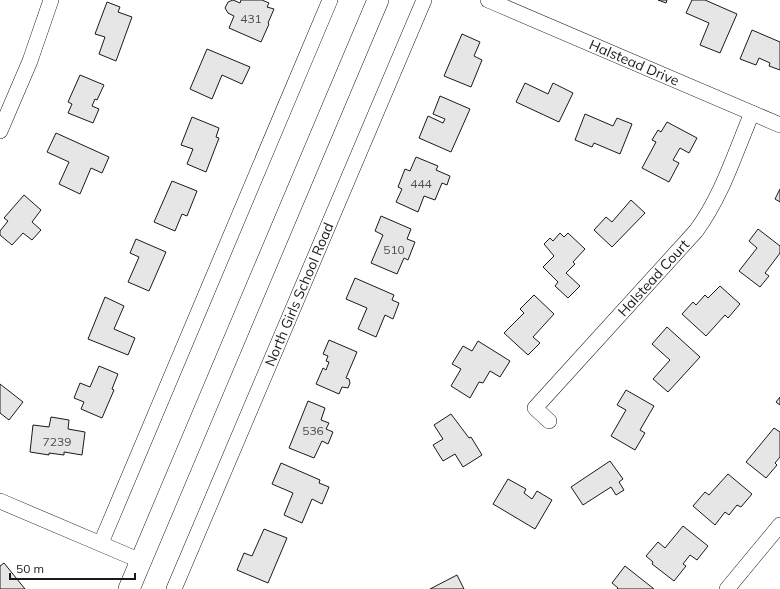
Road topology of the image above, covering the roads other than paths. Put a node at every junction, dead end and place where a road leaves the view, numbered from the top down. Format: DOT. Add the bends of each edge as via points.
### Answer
graph roads {
  1 [pos="51,0"];
  2 [pos="330,0"];
  3 [pos="378,0"];
  4 [pos="424,0"];
  5 [pos="488,0"];
  6 [pos="752,113"];
  7 [pos="780,125"];
  8 [pos="0,132"];
  9 [pos="549,421"];
  10 [pos="0,501"];
  11 [pos="780,525"];
  12 [pos="101,543"];
  13 [pos="141,560"];
  14 [pos="129,589"];
  15 [pos="174,589"];
  16 [pos="727,589"];
  1 -- 8 [label="street" via="32,56"];
  2 -- 12 [label="street"];
  3 -- 13 [label="main road"];
  4 -- 15 [label="street, North Girls School Road"];
  5 -- 6 [label="street, Halstead Drive"];
  6 -- 7 [label="street, Halstead Drive"];
  6 -- 9 [label="street, Halstead Court" via="719,193 696,231 535,408"];
  10 -- 12 [label="street"];
  11 -- 16 [label="street"];
  12 -- 13 [label="street"];
  13 -- 14 [label="main road"];
}
